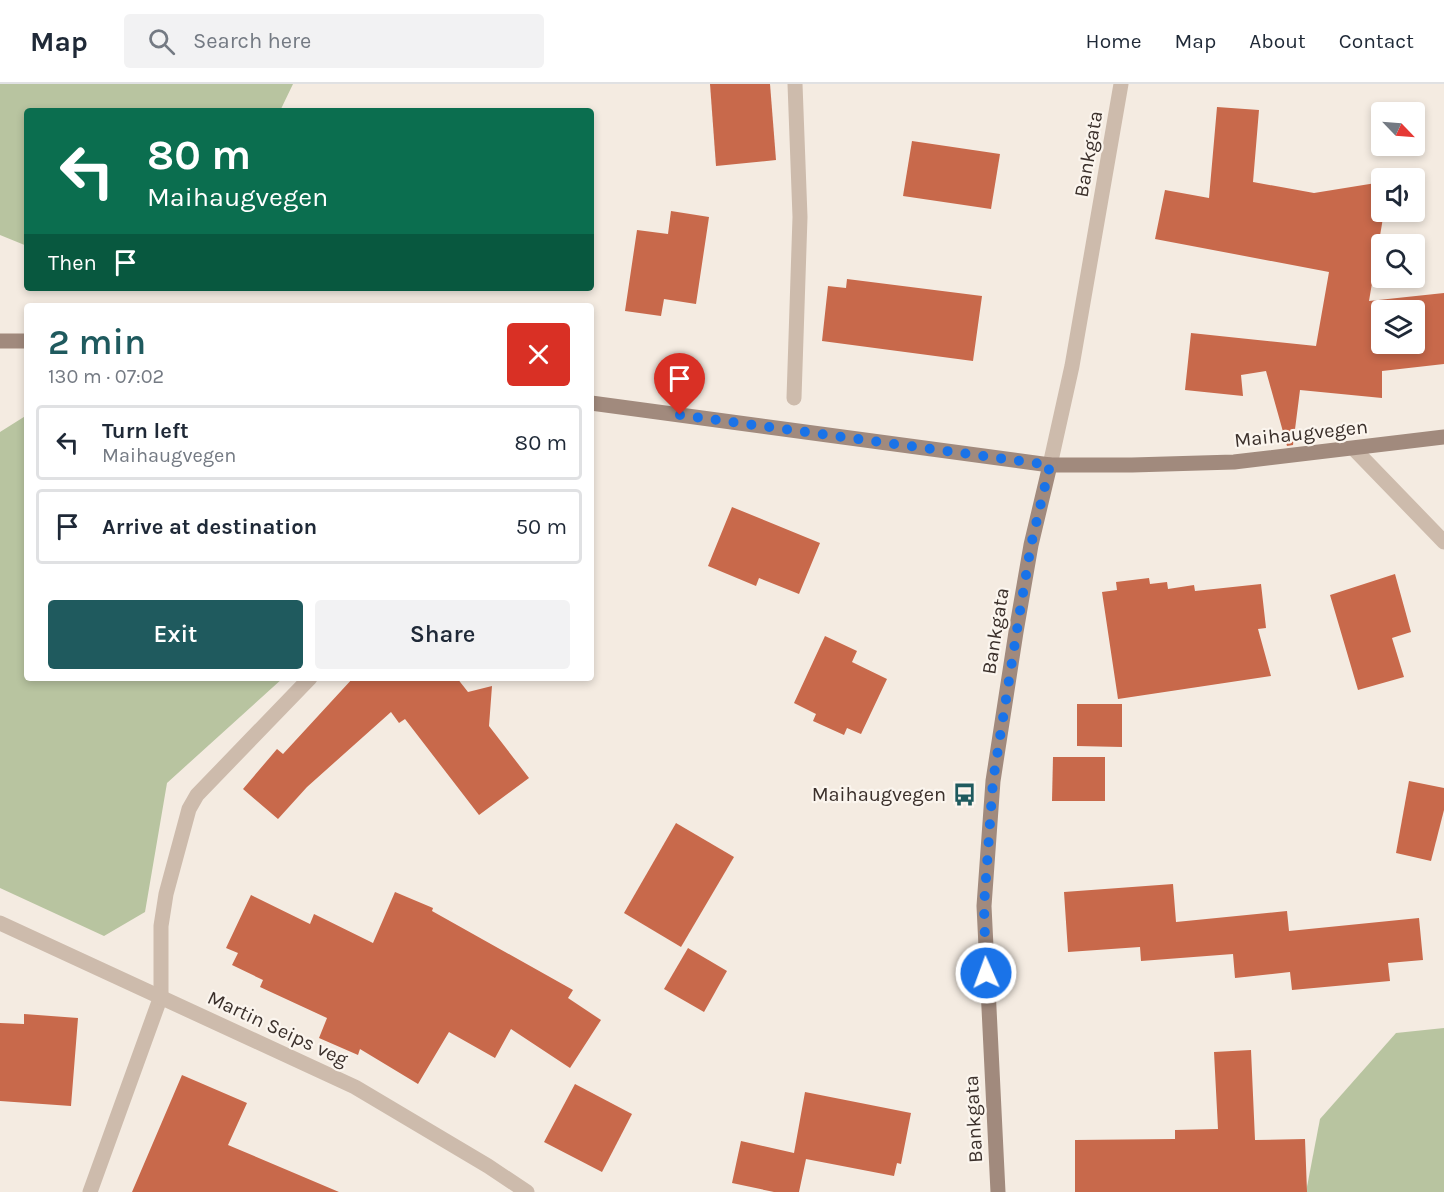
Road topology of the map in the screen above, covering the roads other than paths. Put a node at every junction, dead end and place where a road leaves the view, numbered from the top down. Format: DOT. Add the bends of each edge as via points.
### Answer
graph roads {
  1 [pos="795,84"];
  2 [pos="1121,84"];
  3 [pos="0,341"];
  4 [pos="24,341"];
  5 [pos="794,398"];
  6 [pos="594,403"];
  7 [pos="1444,437"];
  8 [pos="1354,449"];
  9 [pos="1050,465"];
  10 [pos="1444,542"];
  11 [pos="307,681"];
  12 [pos="0,923"];
  13 [pos="162,996"];
  14 [pos="90,1192"];
  15 [pos="527,1192"];
  16 [pos="998,1192"];
  1 -- 5 [label="street" via="800,217"];
  2 -- 9 [label="street, Bankgata" via="1072,366"];
  3 -- 4 [label="street"];
  6 -- 9 [label="street, Maihaugvegen"];
  7 -- 8 [label="street, Maihaugvegen"];
  8 -- 9 [label="street, Maihaugvegen" via="1234,462"];
  8 -- 10 [label="street"];
  9 -- 16 [label="street, Bankgata" via="1012,655 993,781 984,895"];
  11 -- 13 [label="street" via="197,795 189,809 160,926"];
  12 -- 13 [label="street, Martin Seips veg"];
  13 -- 14 [label="street"];
  13 -- 15 [label="street, Martin Seips veg" via="355,1087"];
}
